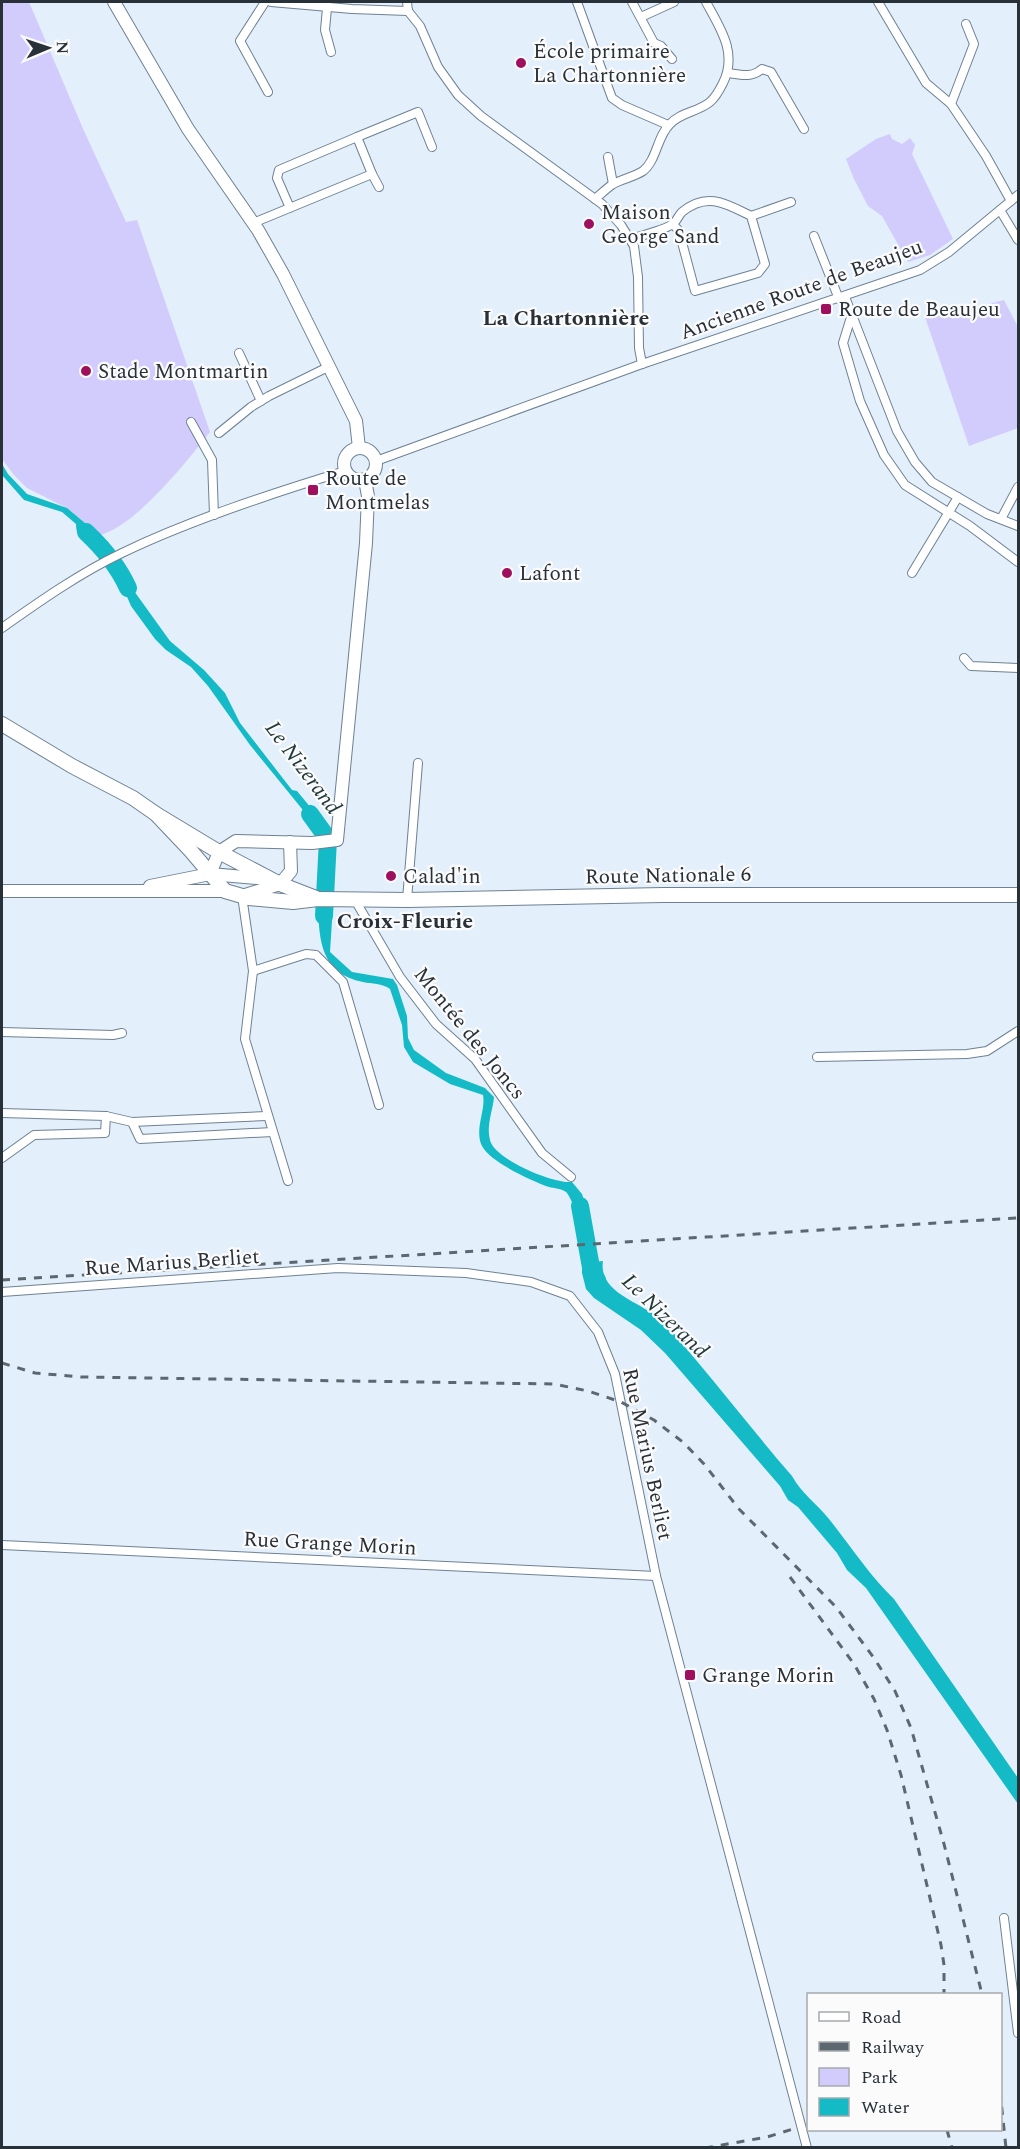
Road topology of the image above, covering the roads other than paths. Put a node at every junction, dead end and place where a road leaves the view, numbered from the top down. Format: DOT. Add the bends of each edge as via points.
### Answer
graph roads {
  1 [pos="114,2"];
  2 [pos="265,2"];
  3 [pos="271,2"];
  4 [pos="407,2"];
  5 [pos="577,2"];
  6 [pos="632,2"];
  7 [pos="674,2"];
  8 [pos="706,2"];
  9 [pos="878,2"];
  10 [pos="352,5"];
  11 [pos="327,8"];
  12 [pos="408,11"];
  13 [pos="641,17"];
  14 [pos="966,24"];
  15 [pos="331,52"];
  16 [pos="672,59"];
  17 [pos="728,73"];
  18 [pos="268,92"];
  19 [pos="951,104"];
  20 [pos="668,125"];
  21 [pos="804,129"];
  22 [pos="357,137"];
  23 [pos="432,147"];
  24 [pos="608,157"];
  25 [pos="372,174"];
  26 [pos="613,184"];
  27 [pos="379,187"];
  28 [pos="1015,198"];
  29 [pos="595,199"];
  30 [pos="791,202"];
  31 [pos="290,208"];
  32 [pos="1000,210"];
  33 [pos="751,216"];
  34 [pos="253,223"];
  35 [pos="673,224"];
  36 [pos="814,236"];
  37 [pos="630,239"];
  38 [pos="1018,240"];
  39 [pos="842,298"];
  40 [pos="852,314"];
  41 [pos="238,353"];
  42 [pos="642,364"];
  43 [pos="328,367"];
  44 [pos="261,401"];
  45 [pos="191,422"];
  46 [pos="219,433"];
  47 [pos="359,448"];
  48 [pos="376,461"];
  49 [pos="345,471"];
  50 [pos="365,480"];
  51 [pos="1018,487"];
  52 [pos="958,497"];
  53 [pos="948,512"];
  54 [pos="214,515"];
  55 [pos="1001,519"];
  56 [pos="1018,526"];
  57 [pos="1018,562"];
  58 [pos="912,573"];
  59 [pos="2,628"];
  60 [pos="964,658"];
  61 [pos="1018,668"];
  62 [pos="2,724"];
  63 [pos="418,763"];
  64 [pos="156,814"];
  65 [pos="290,842"];
  66 [pos="219,852"];
  67 [pos="210,874"];
  68 [pos="275,882"];
  69 [pos="2,891"];
  70 [pos="121,891"];
  71 [pos="225,891"];
  72 [pos="1018,895"];
  73 [pos="243,896"];
  74 [pos="318,899"];
  75 [pos="355,900"];
  76 [pos="407,900"];
  77 [pos="253,971"];
  78 [pos="1018,1031"];
  79 [pos="2,1032"];
  80 [pos="122,1033"];
  81 [pos="817,1057"];
  82 [pos="379,1105"];
  83 [pos="2,1113"];
  84 [pos="106,1116"];
  85 [pos="267,1116"];
  86 [pos="132,1122"];
  87 [pos="272,1132"];
  88 [pos="2,1158"];
  89 [pos="571,1177"];
  90 [pos="288,1181"];
  91 [pos="2,1292"];
  92 [pos="2,1545"];
  93 [pos="656,1576"];
  94 [pos="1004,1918"];
  95 [pos="1018,2033"];
  96 [pos="807,2148"];
  1 -- 34 [label="street" via="188,129"];
  2 -- 18 [label="street" via="240,41"];
  3 -- 11 [label="street"];
  4 -- 12 [label="street"];
  5 -- 20 [label="street" via="612,98"];
  6 -- 13 [label="street"];
  7 -- 13 [label="street"];
  8 -- 17 [label="street" via="727,41"];
  9 -- 19 [label="street" via="926,83"];
  10 -- 11 [label="street"];
  10 -- 12 [label="street"];
  11 -- 15 [label="street" via="325,30"];
  12 -- 29 [label="street" via="458,95"];
  13 -- 16 [label="street" via="654,43"];
  14 -- 19 [label="street" via="974,44"];
  17 -- 20 [label="street" via="711,101"];
  17 -- 21 [label="street" via="746,76 762,69 771,72"];
  19 -- 28 [label="street"];
  20 -- 26 [label="street" via="643,171"];
  22 -- 23 [label="street" via="418,112"];
  22 -- 25 [label="street"];
  22 -- 31 [label="street" via="279,170 278,178"];
  24 -- 26 [label="street"];
  25 -- 27 [label="street"];
  25 -- 31 [label="street"];
  26 -- 29 [label="street"];
  28 -- 32 [label="street, Ancienne Route de Beaujeu"];
  29 -- 37 [label="street"];
  30 -- 33 [label="street"];
  31 -- 34 [label="street"];
  32 -- 38 [label="street"];
  32 -- 39 [label="street, Ancienne Route de Beaujeu" via="920,270"];
  33 -- 35 [label="street" via="713,200 690,206"];
  33 -- 35 [label="street" via="765,264 758,273 695,291 679,231"];
  34 -- 43 [label="street" via="298,302"];
  35 -- 37 [label="street"];
  36 -- 39 [label="street"];
  37 -- 42 [label="street" via="638,278"];
  39 -- 40 [label="street"];
  39 -- 42 [label="street, Ancienne Route de Beaujeu"];
  40 -- 52 [label="street" via="897,431 932,482"];
  40 -- 53 [label="street" via="843,343 860,401 884,454 905,485"];
  41 -- 44 [label="street"];
  42 -- 48 [label="street, Ancienne Route de Beaujeu"];
  43 -- 44 [label="street"];
  43 -- 47 [label="street" via="356,421"];
  44 -- 46 [label="street"];
  45 -- 54 [label="street" via="212,460"];
  47 -- 48 [label="street" via="370,451"];
  47 -- 49 [label="street" via="347,455"];
  48 -- 50 [label="street" via="374,474"];
  49 -- 50 [label="street" via="354,480"];
  49 -- 54 [label="street"];
  50 -- 65 [label="street" via="366,543 337,840"];
  51 -- 55 [label="street"];
  52 -- 53 [label="street"];
  52 -- 55 [label="street"];
  53 -- 57 [label="street"];
  53 -- 58 [label="street"];
  54 -- 59 [label="street" via="99,565"];
  55 -- 56 [label="street"];
  60 -- 61 [label="street" via="971,666"];
  62 -- 64 [label="main road"];
  63 -- 76 [label="street"];
  64 -- 66 [label="main road"];
  64 -- 67 [label="main road"];
  65 -- 66 [label="street" via="236,841"];
  65 -- 68 [label="street" via="291,871"];
  66 -- 67 [label="street"];
  66 -- 68 [label="main road"];
  67 -- 68 [label="street, Route Nationale 6"];
  67 -- 70 [label="street, Route Nationale 6"];
  67 -- 71 [label="main road"];
  68 -- 73 [label="street"];
  68 -- 74 [label="main road, Route Nationale 6"];
  69 -- 70 [label="street, Route Nationale 6"];
  70 -- 71 [label="street, Route Nationale 6"];
  71 -- 73 [label="main road, Route Nationale 6"];
  72 -- 76 [label="main road, Route Nationale 6"];
  73 -- 74 [label="main road, Route Nationale 6" via="293,902"];
  73 -- 77 [label="street"];
  74 -- 75 [label="main road, Route Nationale 6"];
  75 -- 76 [label="main road, Route Nationale 6"];
  75 -- 89 [label="street, Montée des Joncs" via="400,977 436,1024 475,1059 542,1153"];
  77 -- 82 [label="street" via="306,954 316,955 343,982"];
  77 -- 85 [label="street" via="245,1039"];
  78 -- 81 [label="street" via="987,1051 967,1054"];
  79 -- 80 [label="street"];
  83 -- 84 [label="street"];
  84 -- 86 [label="street"];
  84 -- 88 [label="street" via="105,1133 33,1135"];
  85 -- 86 [label="street"];
  85 -- 87 [label="street"];
  86 -- 87 [label="street" via="140,1139"];
  87 -- 90 [label="street"];
  91 -- 93 [label="street, Rue Marius Berliet" via="338,1268 466,1273 531,1282 570,1296 597,1332 615,1374"];
  92 -- 93 [label="street, Rue Grange Morin"];
  93 -- 96 [label="street, Rue Marius Berliet"];
  94 -- 95 [label="street"];
}
